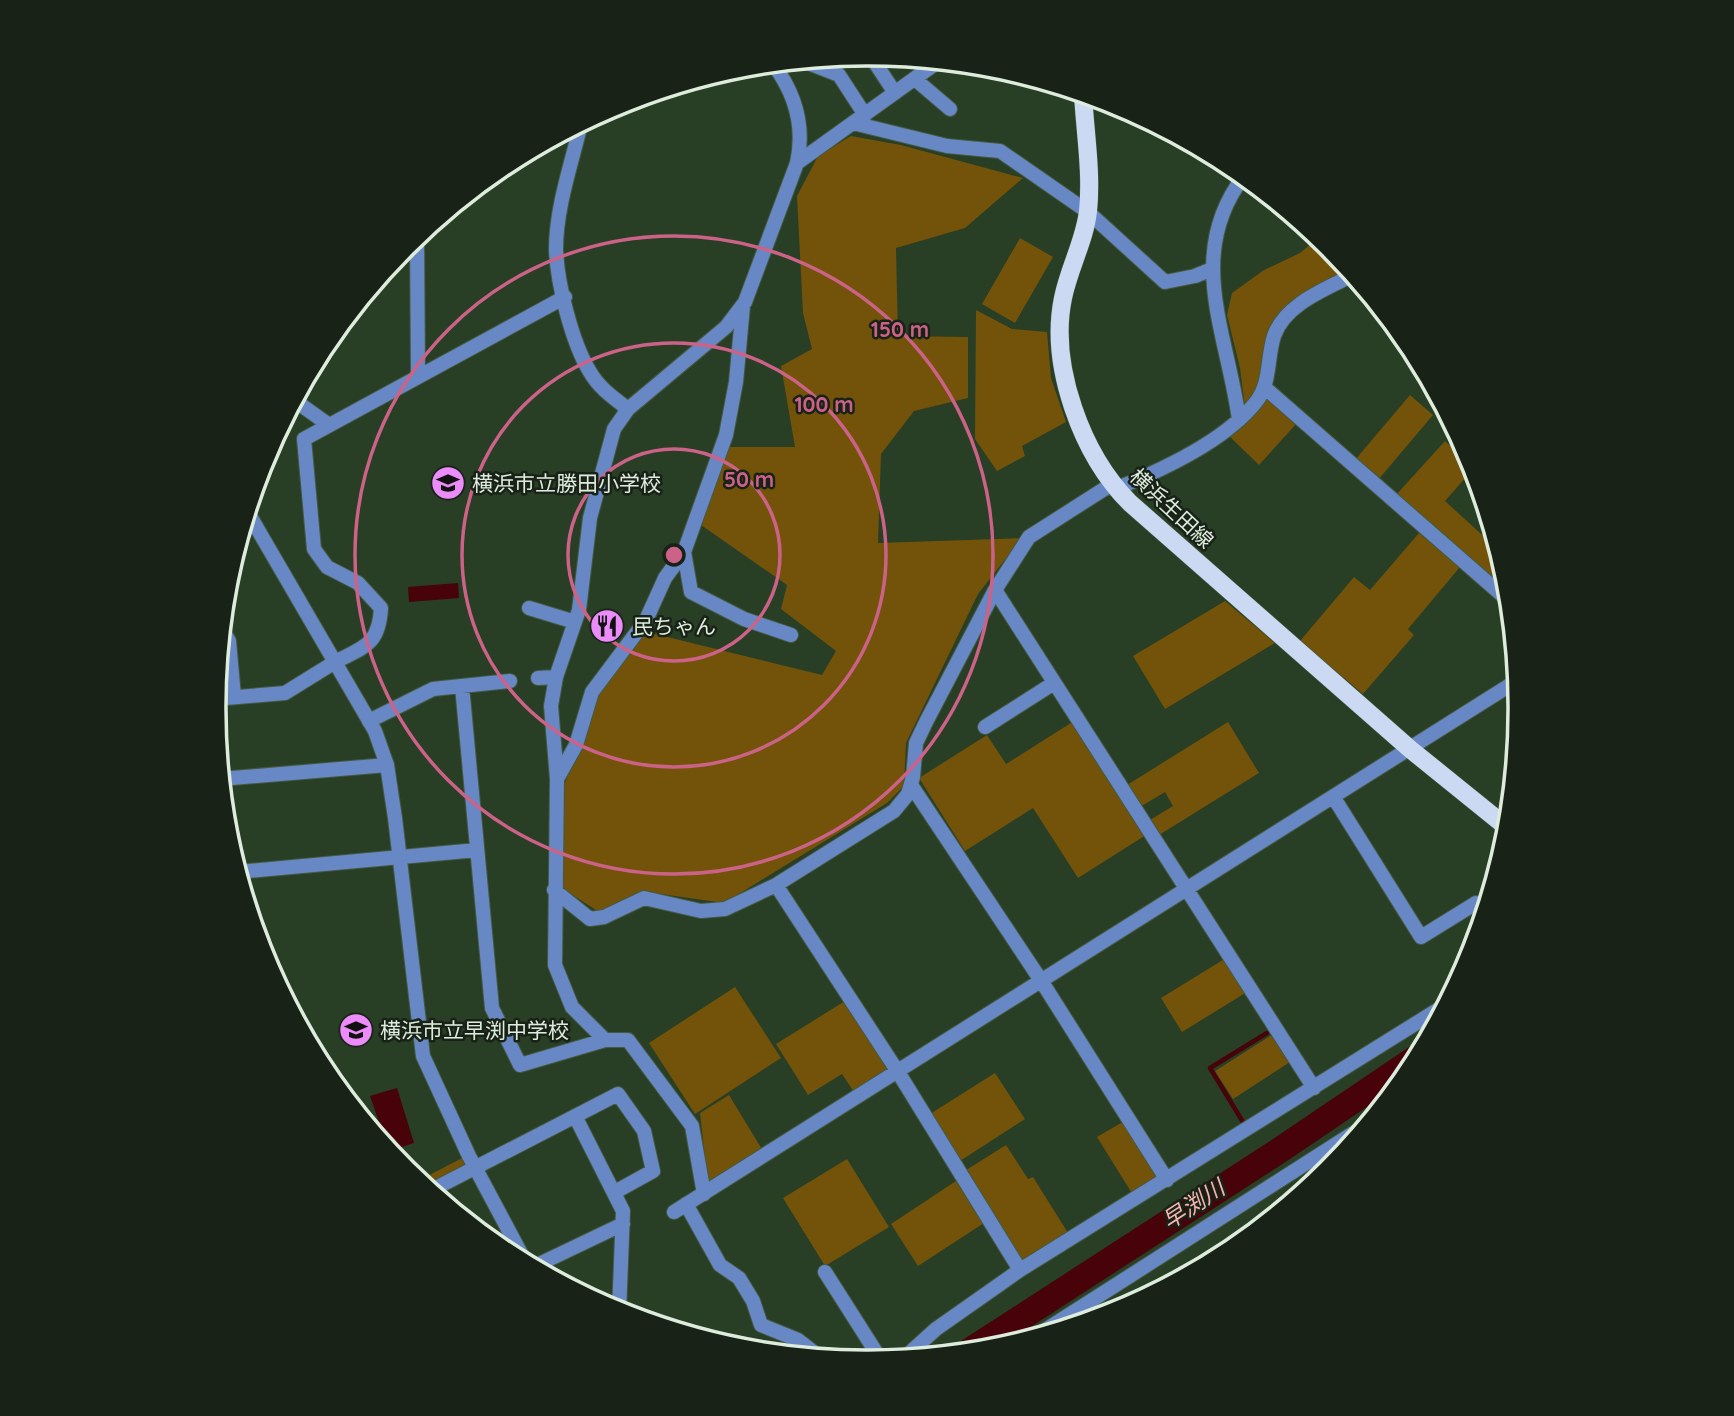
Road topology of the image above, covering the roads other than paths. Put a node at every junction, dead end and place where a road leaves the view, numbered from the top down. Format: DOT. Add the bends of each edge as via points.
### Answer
graph roads {
  1 [pos="878,67"];
  2 [pos="822,68"];
  3 [pos="830,68"];
  4 [pos="826,70"];
  5 [pos="928,70"];
  6 [pos="779,73"];
  7 [pos="916,79"];
  8 [pos="895,93"];
  9 [pos="1083,105"];
  10 [pos="950,109"];
  11 [pos="859,119"];
  12 [pos="578,135"];
  13 [pos="797,163"];
  14 [pos="1238,185"];
  15 [pos="1088,212"];
  16 [pos="417,250"];
  17 [pos="1212,269"];
  18 [pos="1344,280"];
  19 [pos="565,297"];
  20 [pos="743,306"];
  21 [pos="418,375"];
  22 [pos="1264,387"];
  23 [pos="302,405"];
  24 [pos="628,409"];
  25 [pos="1239,420"];
  26 [pos="329,425"];
  27 [pos="1114,486"];
  28 [pos="251,528"];
  29 [pos="684,552"];
  30 [pos="995,590"];
  31 [pos="1497,591"];
  32 [pos="529,608"];
  33 [pos="575,622"];
  34 [pos="791,635"];
  35 [pos="229,643"];
  36 [pos="335,662"];
  37 [pos="556,677"];
  38 [pos="538,678"];
  39 [pos="510,681"];
  40 [pos="1054,683"];
  41 [pos="462,686"];
  42 [pos="1507,687"];
  43 [pos="234,697"];
  44 [pos="226,698"];
  45 [pos="369,720"];
  46 [pos="985,727"];
  47 [pos="1410,749"];
  48 [pos="387,765"];
  49 [pos="230,778"];
  50 [pos="557,779"];
  51 [pos="911,785"];
  52 [pos="1334,798"];
  53 [pos="1498,820"];
  54 [pos="477,850"];
  55 [pos="399,856"];
  56 [pos="246,871"];
  57 [pos="776,885"];
  58 [pos="1186,890"];
  59 [pos="554,891"];
  60 [pos="1477,905"];
  61 [pos="1042,982"];
  62 [pos="1430,1014"];
  63 [pos="605,1040"];
  64 [pos="898,1072"];
  65 [pos="1314,1088"];
  66 [pos="575,1116"];
  67 [pos="1339,1143"];
  68 [pos="475,1166"];
  69 [pos="1167,1180"];
  70 [pos="439,1186"];
  71 [pos="615,1192"];
  72 [pos="704,1194"];
  73 [pos="623,1224"];
  74 [pos="516,1244"];
  75 [pos="536,1258"];
  76 [pos="1020,1270"];
  77 [pos="825,1272"];
  78 [pos="620,1300"];
  79 [pos="1065,1318"];
  80 [pos="806,1346"];
  81 [pos="916,1347"];
  82 [pos="874,1350"];
  1 -- 8 [label="street"];
  2 -- 4 [label="street"];
  3 -- 4 [label="street"];
  4 -- 11 [label="street" via="839,75"];
  5 -- 7 [label="street"];
  6 -- 13 [label="street" via="800,120"];
  7 -- 8 [label="street"];
  7 -- 10 [label="street"];
  8 -- 11 [label="street"];
  9 -- 15 [label="main road, 横浜生田線"];
  11 -- 13 [label="street"];
  11 -- 15 [label="street" via="947,146 1000,151"];
  12 -- 19 [label="street" via="556,249"];
  13 -- 20 [label="street"];
  14 -- 17 [label="street" via="1222,212"];
  15 -- 17 [label="street" via="1165,282"];
  15 -- 27 [label="main road, 横浜生田線" via="1063,300 1062,360 1083,428"];
  16 -- 21 [label="street"];
  17 -- 25 [label="street"];
  18 -- 22 [label="street" via="1286,316 1275,335"];
  19 -- 21 [label="street"];
  19 -- 24 [label="street" via="590,373"];
  20 -- 24 [label="street" via="726,327"];
  20 -- 29 [label="street" via="726,435"];
  21 -- 26 [label="street"];
  22 -- 25 [label="street"];
  22 -- 31 [label="street"];
  23 -- 26 [label="street"];
  24 -- 33 [label="street" via="614,429 590,518"];
  25 -- 27 [label="street" via="1168,467"];
  26 -- 36 [label="street" via="304,439 314,549 327,567 358,583 381,607 377,635"];
  27 -- 30 [label="street" via="1029,537"];
  27 -- 47 [label="main road, 横浜生田線"];
  28 -- 36 [label="street"];
  29 -- 34 [label="street" via="691,592 744,619"];
  29 -- 50 [label="street" via="664,578 646,620 592,692 576,745"];
  30 -- 40 [label="street"];
  30 -- 51 [label="street" via="916,743"];
  32 -- 33 [label="street"];
  33 -- 37 [label="street"];
  35 -- 43 [label="street"];
  36 -- 43 [label="street" via="285,693"];
  36 -- 45 [label="street"];
  37 -- 38 [label="street"];
  37 -- 50 [label="street" via="551,725"];
  39 -- 41 [label="street"];
  40 -- 46 [label="street"];
  40 -- 58 [label="street"];
  41 -- 45 [label="street" via="433,689"];
  41 -- 54 [label="street"];
  42 -- 47 [label="street"];
  43 -- 44 [label="street"];
  45 -- 48 [label="street"];
  47 -- 52 [label="street"];
  47 -- 53 [label="main road, 横浜生田線"];
  48 -- 49 [label="street"];
  48 -- 55 [label="street"];
  50 -- 59 [label="street"];
  51 -- 57 [label="street" via="894,811"];
  51 -- 61 [label="street"];
  52 -- 58 [label="street"];
  52 -- 60 [label="street" via="1421,937"];
  54 -- 55 [label="street"];
  54 -- 63 [label="street" via="492,1008 520,1065"];
  55 -- 56 [label="street"];
  55 -- 68 [label="street" via="423,1056"];
  57 -- 59 [label="street" via="725,909 701,911 644,898 590,919"];
  57 -- 64 [label="street"];
  58 -- 61 [label="street"];
  58 -- 65 [label="street"];
  59 -- 63 [label="street" via="555,965 572,1007"];
  61 -- 64 [label="street"];
  61 -- 69 [label="street"];
  62 -- 65 [label="street"];
  63 -- 72 [label="street" via="628,1040 692,1126"];
  64 -- 72 [label="street"];
  64 -- 76 [label="street"];
  65 -- 69 [label="street"];
  66 -- 68 [label="street"];
  66 -- 71 [label="street"];
  66 -- 71 [label="street" via="618,1094 644,1130 653,1171"];
  67 -- 79 [label="street"];
  68 -- 70 [label="street"];
  68 -- 74 [label="street"];
  69 -- 76 [label="street"];
  71 -- 73 [label="street"];
  72 -- 80 [label="street" via="680,1208 720,1265 739,1278 761,1325"];
  73 -- 75 [label="street"];
  73 -- 78 [label="street"];
  76 -- 81 [label="street"];
  77 -- 82 [label="street"];
}
